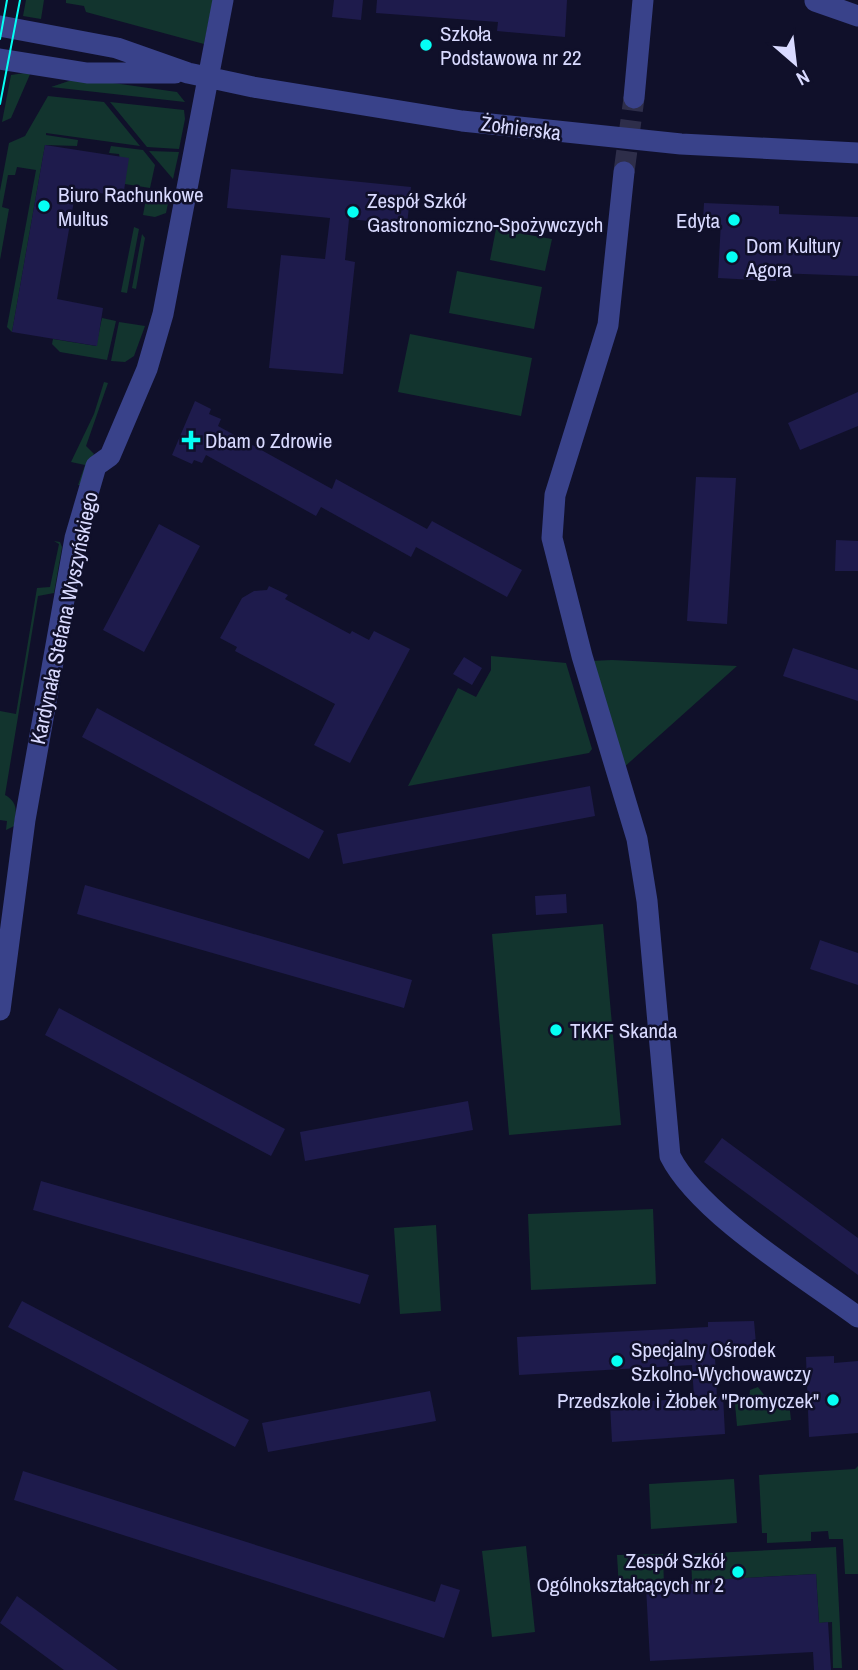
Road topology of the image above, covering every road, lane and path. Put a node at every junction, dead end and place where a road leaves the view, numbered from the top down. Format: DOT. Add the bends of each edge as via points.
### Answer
graph roads {
  1 [pos="223,0"];
  2 [pos="643,0"];
  3 [pos="815,1"];
  4 [pos="858,16"];
  5 [pos="0,26"];
  6 [pos="0,59"];
  7 [pos="198,75"];
  8 [pos="634,98"];
  9 [pos="858,153"];
  10 [pos="624,173"];
  11 [pos="0,1010"];
  12 [pos="858,1317"];
  1 -- 7 [label="street, Kardynała Stefana Wyszyńskiego"];
  2 -- 8 [label="street"];
  3 -- 4 [label="street"];
  5 -- 7 [label="street, Żołnierska" via="117,48"];
  6 -- 7 [label="street, Żołnierska" via="87,73"];
  7 -- 9 [label="street, Żołnierska" via="462,121 570,134"];
  7 -- 11 [label="street, Kardynała Stefana Wyszyńskiego" via="160,325 147,369 110,456 96,466 75,538 31,781"];
  10 -- 12 [label="street" via="608,325 555,495 552,538 582,656 638,839 670,1156 681,1177 708,1205"];
}
